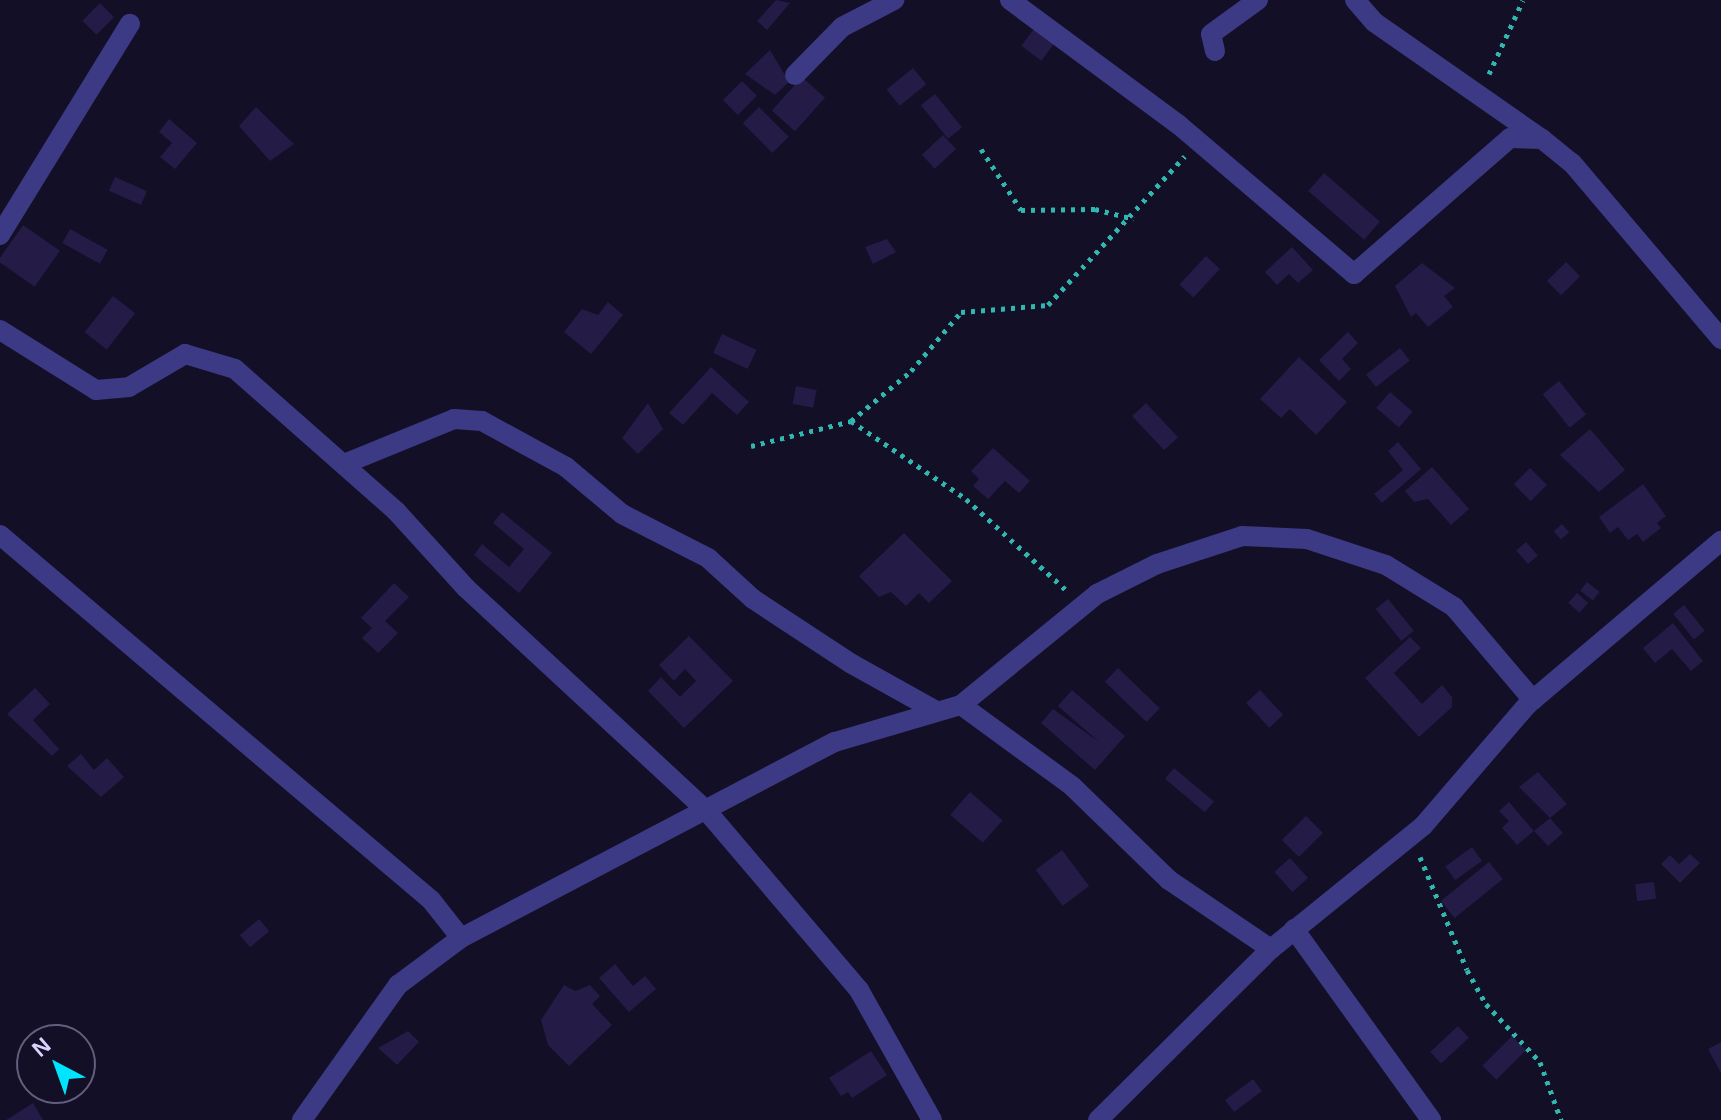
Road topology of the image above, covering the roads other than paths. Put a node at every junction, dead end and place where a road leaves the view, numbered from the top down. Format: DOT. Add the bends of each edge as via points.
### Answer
graph roads {
  1 [pos="894,0"];
  2 [pos="1010,0"];
  3 [pos="1258,0"];
  4 [pos="1355,0"];
  5 [pos="130,24"];
  6 [pos="1215,51"];
  7 [pos="795,75"];
  8 [pos="1542,139"];
  9 [pos="0,235"];
  10 [pos="0,330"];
  11 [pos="1721,339"];
  12 [pos="344,464"];
  13 [pos="0,535"];
  14 [pos="1721,541"];
  15 [pos="1533,700"];
  16 [pos="961,705"];
  17 [pos="936,711"];
  18 [pos="705,809"];
  19 [pos="1294,929"];
  20 [pos="461,938"];
  21 [pos="1271,949"];
  22 [pos="1107,1117"];
  23 [pos="302,1120"];
  24 [pos="932,1120"];
  25 [pos="1431,1120"];
  1 -- 7 [label="street" via="842,27"];
  2 -- 8 [label="street" via="1198,140 1354,274 1510,138"];
  3 -- 6 [label="street" via="1211,34"];
  4 -- 8 [label="street" via="1374,22"];
  5 -- 9 [label="street"];
  8 -- 11 [label="street" via="1572,163"];
  10 -- 12 [label="street" via="58,371 113,392 185,354 212,357"];
  12 -- 17 [label="street" via="454,419 482,421 566,467 622,514 708,558 753,599"];
  12 -- 18 [label="street"];
  13 -- 20 [label="street" via="431,900"];
  14 -- 15 [label="street"];
  15 -- 16 [label="street" via="1454,607 1386,565 1307,539 1242,536 1157,564 1083,605"];
  15 -- 19 [label="street" via="1409,838"];
  16 -- 17 [label="street"];
  16 -- 21 [label="street" via="1072,786 1169,880"];
  17 -- 18 [label="street" via="835,742"];
  18 -- 20 [label="street"];
  18 -- 24 [label="street" via="859,990"];
  19 -- 21 [label="street"];
  19 -- 25 [label="street"];
  20 -- 23 [label="street" via="398,985"];
  21 -- 22 [label="street"];
}
